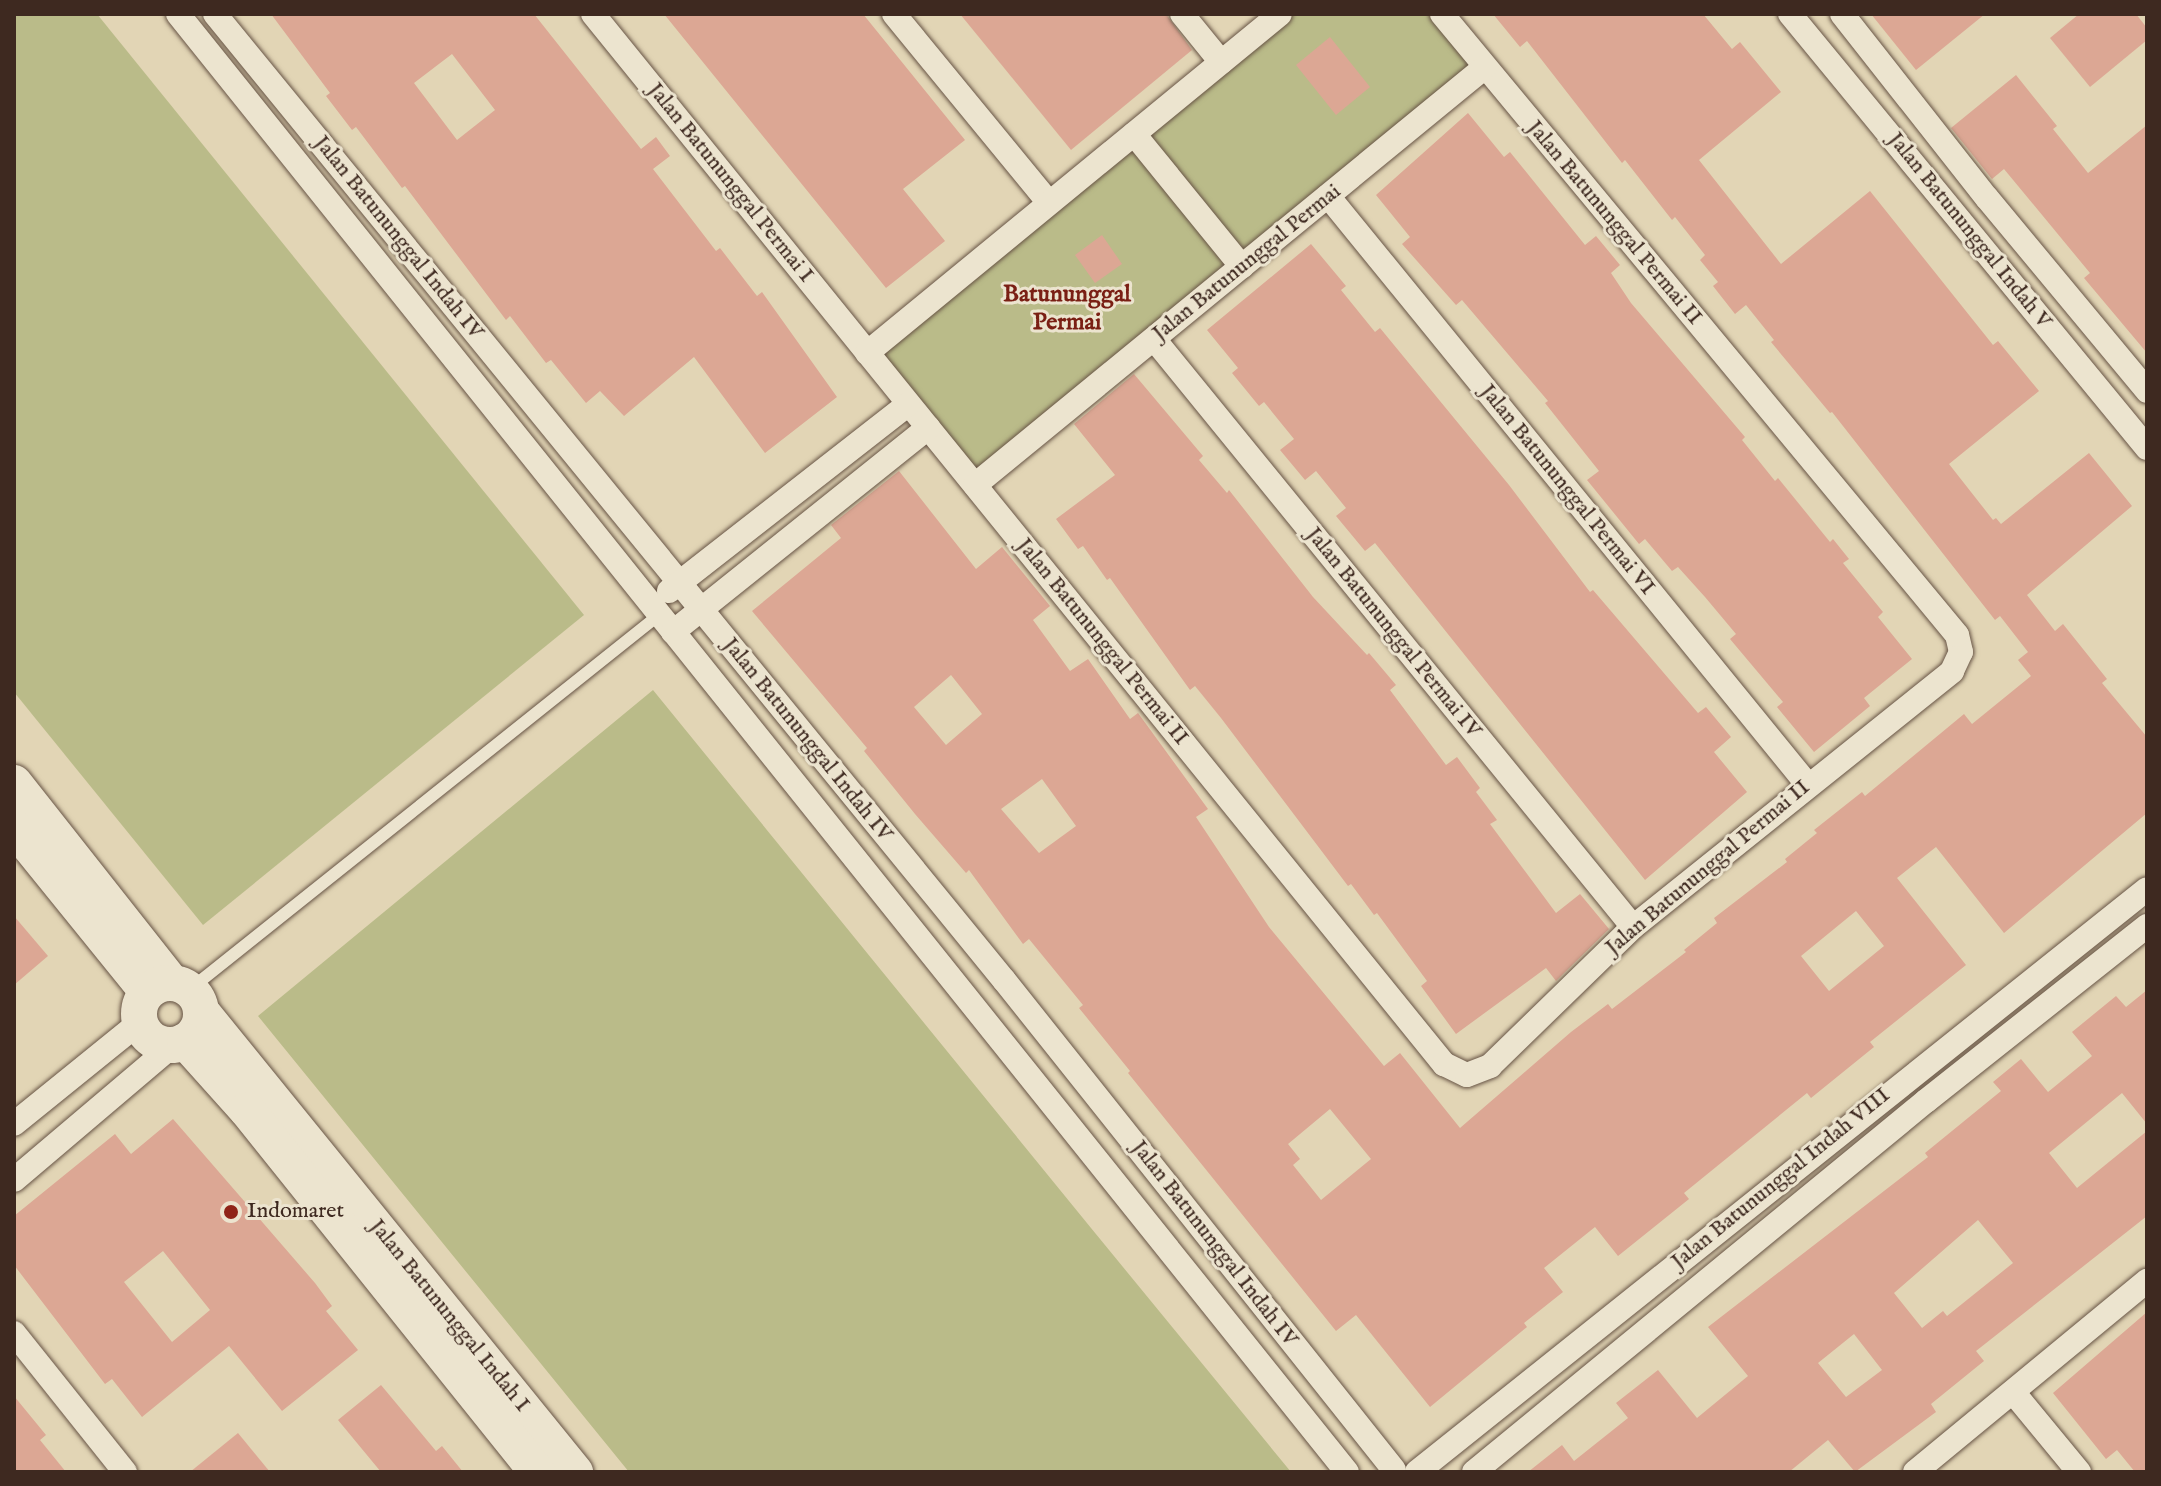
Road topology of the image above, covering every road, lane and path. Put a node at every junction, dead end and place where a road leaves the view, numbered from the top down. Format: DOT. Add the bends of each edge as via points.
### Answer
graph roads {
  1 [pos="178,14"];
  2 [pos="215,14"];
  3 [pos="593,14"];
  4 [pos="894,14"];
  5 [pos="1182,14"];
  6 [pos="1280,14"];
  7 [pos="1442,14"];
  8 [pos="1790,14"];
  9 [pos="1842,14"];
  10 [pos="1221,62"];
  11 [pos="1485,67"];
  12 [pos="1134,134"];
  13 [pos="338,165"];
  14 [pos="314,184"];
  15 [pos="1328,196"];
  16 [pos="1987,198"];
  17 [pos="1049,203"];
  18 [pos="1960,220"];
  19 [pos="1242,267"];
  20 [pos="1154,339"];
  21 [pos="867,353"];
  22 [pos="2147,391"];
  23 [pos="908,404"];
  24 [pos="928,428"];
  25 [pos="2147,448"];
  26 [pos="975,485"];
  27 [pos="679,583"];
  28 [pos="700,609"];
  29 [pos="661,617"];
  30 [pos="14,783"];
  31 [pos="1807,784"];
  32 [pos="14,827"];
  33 [pos="2147,889"];
  34 [pos="2147,926"];
  35 [pos="1633,927"];
  36 [pos="1004,980"];
  37 [pos="972,1005"];
  38 [pos="172,1012"];
  39 [pos="1906,1079"];
  40 [pos="1926,1101"];
  41 [pos="14,1124"];
  42 [pos="14,1180"];
  43 [pos="2147,1281"];
  44 [pos="14,1333"];
  45 [pos="2013,1392"];
  46 [pos="504,1409"];
  47 [pos="125,1472"];
  48 [pos="537,1472"];
  49 [pos="575,1472"];
  50 [pos="1347,1472"];
  51 [pos="1402,1472"];
  52 [pos="1474,1472"];
  53 [pos="1915,1472"];
  54 [pos="2079,1472"];
  1 -- 14 [label="street, Jalan Batununggal Indah IV"];
  2 -- 13 [label="street, Jalan Batununggal Indah IV"];
  3 -- 21 [label="street, Jalan Batununggal Permai I"];
  4 -- 17 [label="street"];
  5 -- 10 [label="street"];
  6 -- 10 [label="street"];
  7 -- 11 [label="street"];
  8 -- 18 [label="street, Jalan Batununggal Indah V"];
  9 -- 16 [label="street, Jalan Batununggal Indah V"];
  10 -- 12 [label="street"];
  11 -- 15 [label="street, Jalan Batununggal Permai"];
  11 -- 31 [label="street, Jalan Batununggal Permai II" via="1957,635 1961,652 1952,671"];
  12 -- 17 [label="street"];
  12 -- 19 [label="street"];
  13 -- 14 [label="lane"];
  13 -- 27 [label="street, Jalan Batununggal Indah IV"];
  14 -- 29 [label="street, Jalan Batununggal Indah IV"];
  15 -- 19 [label="street, Jalan Batununggal Permai"];
  15 -- 31 [label="street, Jalan Batununggal Permai VI"];
  16 -- 18 [label="street"];
  16 -- 22 [label="street, Jalan Batununggal Indah V"];
  17 -- 21 [label="street"];
  18 -- 25 [label="street, Jalan Batununggal Indah V"];
  19 -- 20 [label="street, Jalan Batununggal Permai"];
  20 -- 26 [label="street, Jalan Batununggal Permai"];
  20 -- 35 [label="street, Jalan Batununggal Permai IV"];
  21 -- 23 [label="street"];
  23 -- 24 [label="street"];
  23 -- 27 [label="street"];
  24 -- 26 [label="street"];
  24 -- 28 [label="street"];
  26 -- 35 [label="street, Jalan Batununggal Permai II" via="1444,1064 1467,1075 1490,1066"];
  27 -- 28 [label="street, Jalan Batununggal Indah IV"];
  27 -- 29 [label="street"];
  28 -- 29 [label="street"];
  28 -- 36 [label="street, Jalan Batununggal Indah IV"];
  29 -- 37 [label="street, Jalan Batununggal Indah IV"];
  29 -- 38 [label="lane"];
  30 -- 38 [label="street, Jalan Batununggal Indah I"];
  31 -- 35 [label="street, Jalan Batununggal Permai II"];
  32 -- 38 [label="street, Jalan Batununggal Indah I"];
  33 -- 39 [label="street, Jalan Batununggal Indah VIII"];
  34 -- 40 [label="street, Jalan Batununggal Indah VIII"];
  36 -- 37 [label="street"];
  36 -- 51 [label="street, Jalan Batununggal Indah IV"];
  37 -- 50 [label="street, Jalan Batununggal Indah IV"];
  38 -- 41 [label="street"];
  38 -- 42 [label="street"];
  38 -- 46 [label="street, Jalan Batununggal Indah I" via="247,1110"];
  39 -- 40 [label="street"];
  39 -- 51 [label="street, Jalan Batununggal Indah VIII"];
  40 -- 52 [label="street, Jalan Batununggal Indah VIII"];
  43 -- 45 [label="street"];
  44 -- 47 [label="street"];
  45 -- 53 [label="street"];
  45 -- 54 [label="street"];
  46 -- 48 [label="street, Jalan Batununggal Indah I"];
  46 -- 49 [label="street, Jalan Batununggal Indah I"];
}
